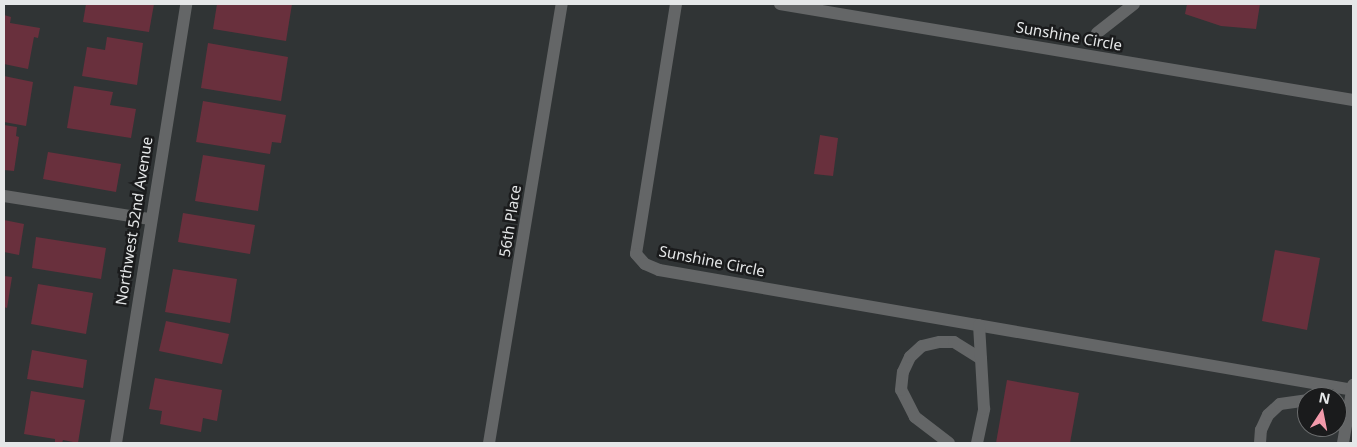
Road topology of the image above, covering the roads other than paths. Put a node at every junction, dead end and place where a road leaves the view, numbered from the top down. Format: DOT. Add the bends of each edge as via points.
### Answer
graph roads {
  1 [pos="186,4"];
  2 [pos="562,4"];
  3 [pos="676,4"];
  4 [pos="780,4"];
  5 [pos="1134,4"];
  6 [pos="1097,33"];
  7 [pos="1353,100"];
  8 [pos="4,196"];
  9 [pos="150,219"];
  10 [pos="979,325"];
  11 [pos="981,359"];
  12 [pos="1353,388"];
  13 [pos="1297,401"];
  14 [pos="1347,405"];
  15 [pos="116,443"];
  16 [pos="489,443"];
  17 [pos="948,443"];
  18 [pos="977,443"];
  19 [pos="1260,443"];
  1 -- 9 [label="street, Northwest 52nd Avenue"];
  2 -- 16 [label="street, 56th Place"];
  3 -- 10 [label="street, Sunshine Circle" via="636,254 638,260 659,270"];
  4 -- 7 [label="street, Sunshine Circle"];
  5 -- 6 [label="street"];
  8 -- 9 [label="street"];
  9 -- 15 [label="street, Northwest 52nd Avenue"];
  10 -- 11 [label="street"];
  10 -- 12 [label="street, Sunshine Circle"];
  11 -- 17 [label="street" via="954,342 940,342 922,346 910,357 903,372 902,390 915,417"];
  11 -- 18 [label="street" via="984,409"];
  12 -- 14 [label="street"];
  13 -- 19 [label="street" via="1280,404 1268,415"];
}
